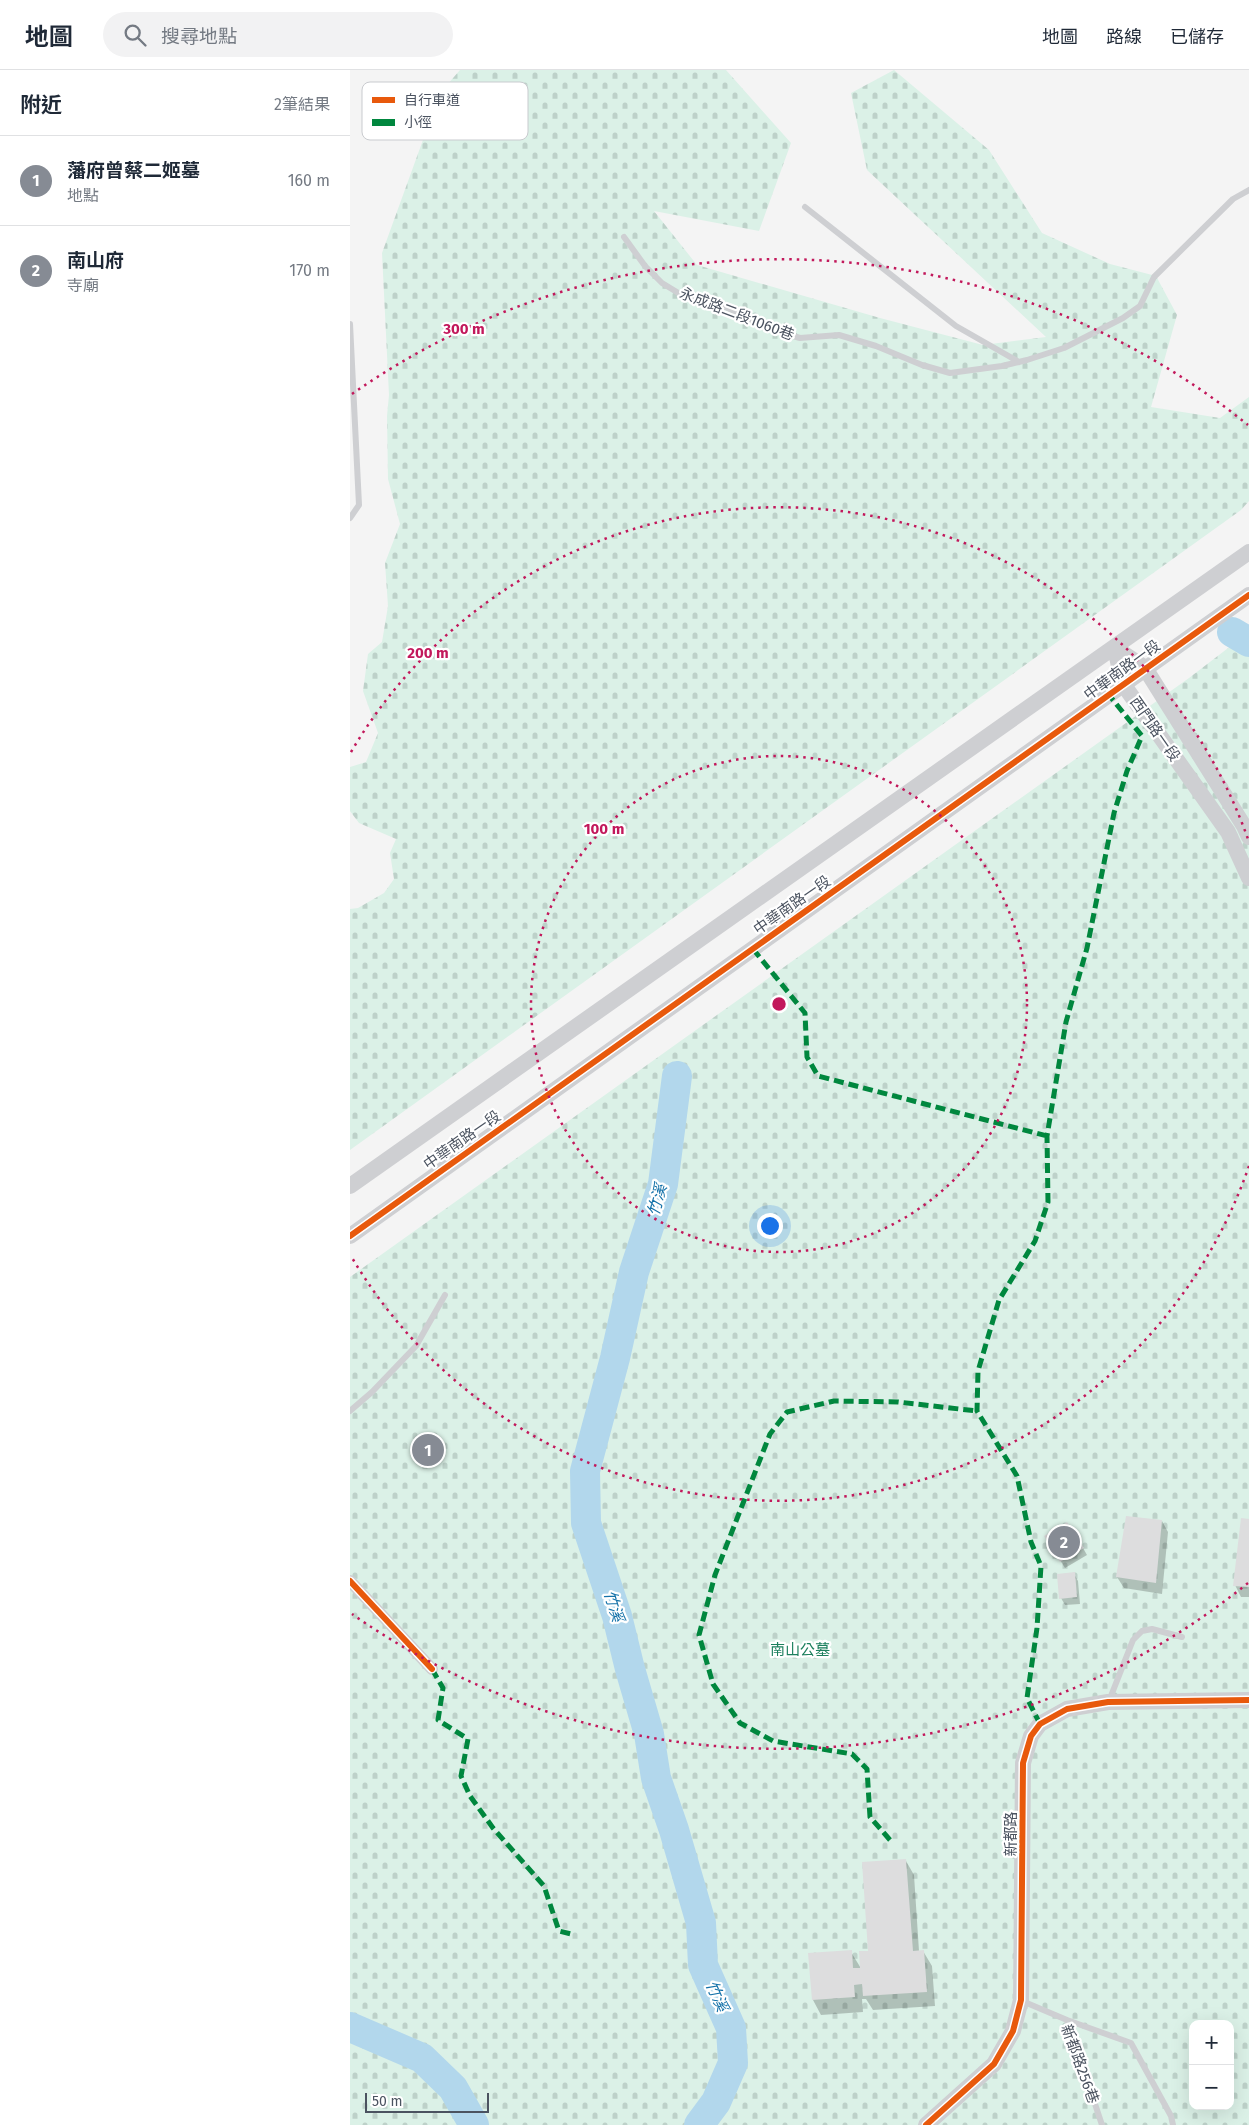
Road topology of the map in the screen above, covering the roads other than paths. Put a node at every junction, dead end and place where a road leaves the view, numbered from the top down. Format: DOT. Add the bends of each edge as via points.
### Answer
graph roads {
  1 [pos="1249,190"];
  2 [pos="805,207"];
  3 [pos="624,238"];
  4 [pos="350,324"];
  5 [pos="1019,362"];
  6 [pos="350,518"];
  7 [pos="1249,552"];
  8 [pos="1249,595"];
  9 [pos="1115,648"];
  10 [pos="1145,668"];
  11 [pos="1123,684"];
  12 [pos="1249,837"];
  13 [pos="1249,878"];
  14 [pos="350,1186"];
  15 [pos="350,1236"];
  16 [pos="445,1295"];
  17 [pos="350,1411"];
  18 [pos="350,1581"];
  19 [pos="1182,1638"];
  20 [pos="432,1669"];
  21 [pos="1249,1700"];
  22 [pos="1108,1702"];
  23 [pos="1021,2000"];
  24 [pos="1067,2020"];
  25 [pos="926,2125"];
  26 [pos="1102,2125"];
  27 [pos="1173,2125"];
  1 -- 5 [label="lane, 永成路二段1060巷" via="1233,199 1154,277 1140,306 1064,348"];
  2 -- 5 [label="lane" via="956,326"];
  3 -- 5 [label="lane, 永成路二段1060巷" via="662,283 680,294 728,308 765,328 800,338 839,335 950,373"];
  4 -- 6 [label="lane" via="359,505"];
  7 -- 9 [label="street, 中華南路一段"];
  8 -- 10 [label="street, 中華南路一段"];
  9 -- 10 [label="street, 西門路一段"];
  9 -- 11 [label="street, 西門路一段"];
  9 -- 14 [label="street, 中華南路一段"];
  10 -- 11 [label="street, 中華南路一段"];
  10 -- 12 [label="street, 西門路一段"];
  11 -- 13 [label="street, 西門路一段" via="1228,832"];
  11 -- 15 [label="street, 中華南路一段"];
  16 -- 17 [label="lane" via="416,1346"];
  18 -- 20 [label="street"];
  19 -- 22 [label="lane" via="1152,1630 1142,1631 1132,1640"];
  21 -- 22 [label="street, 新都路"];
  22 -- 23 [label="street, 新都路" via="1067,1708 1040,1724 1031,1736 1023,1763"];
  23 -- 24 [label="lane, 新都路256巷"];
  23 -- 25 [label="street, 新都路" via="1012,2031 994,2064"];
  24 -- 26 [label="lane, 新都路256巷"];
  24 -- 27 [label="lane" via="1131,2043"];
}
